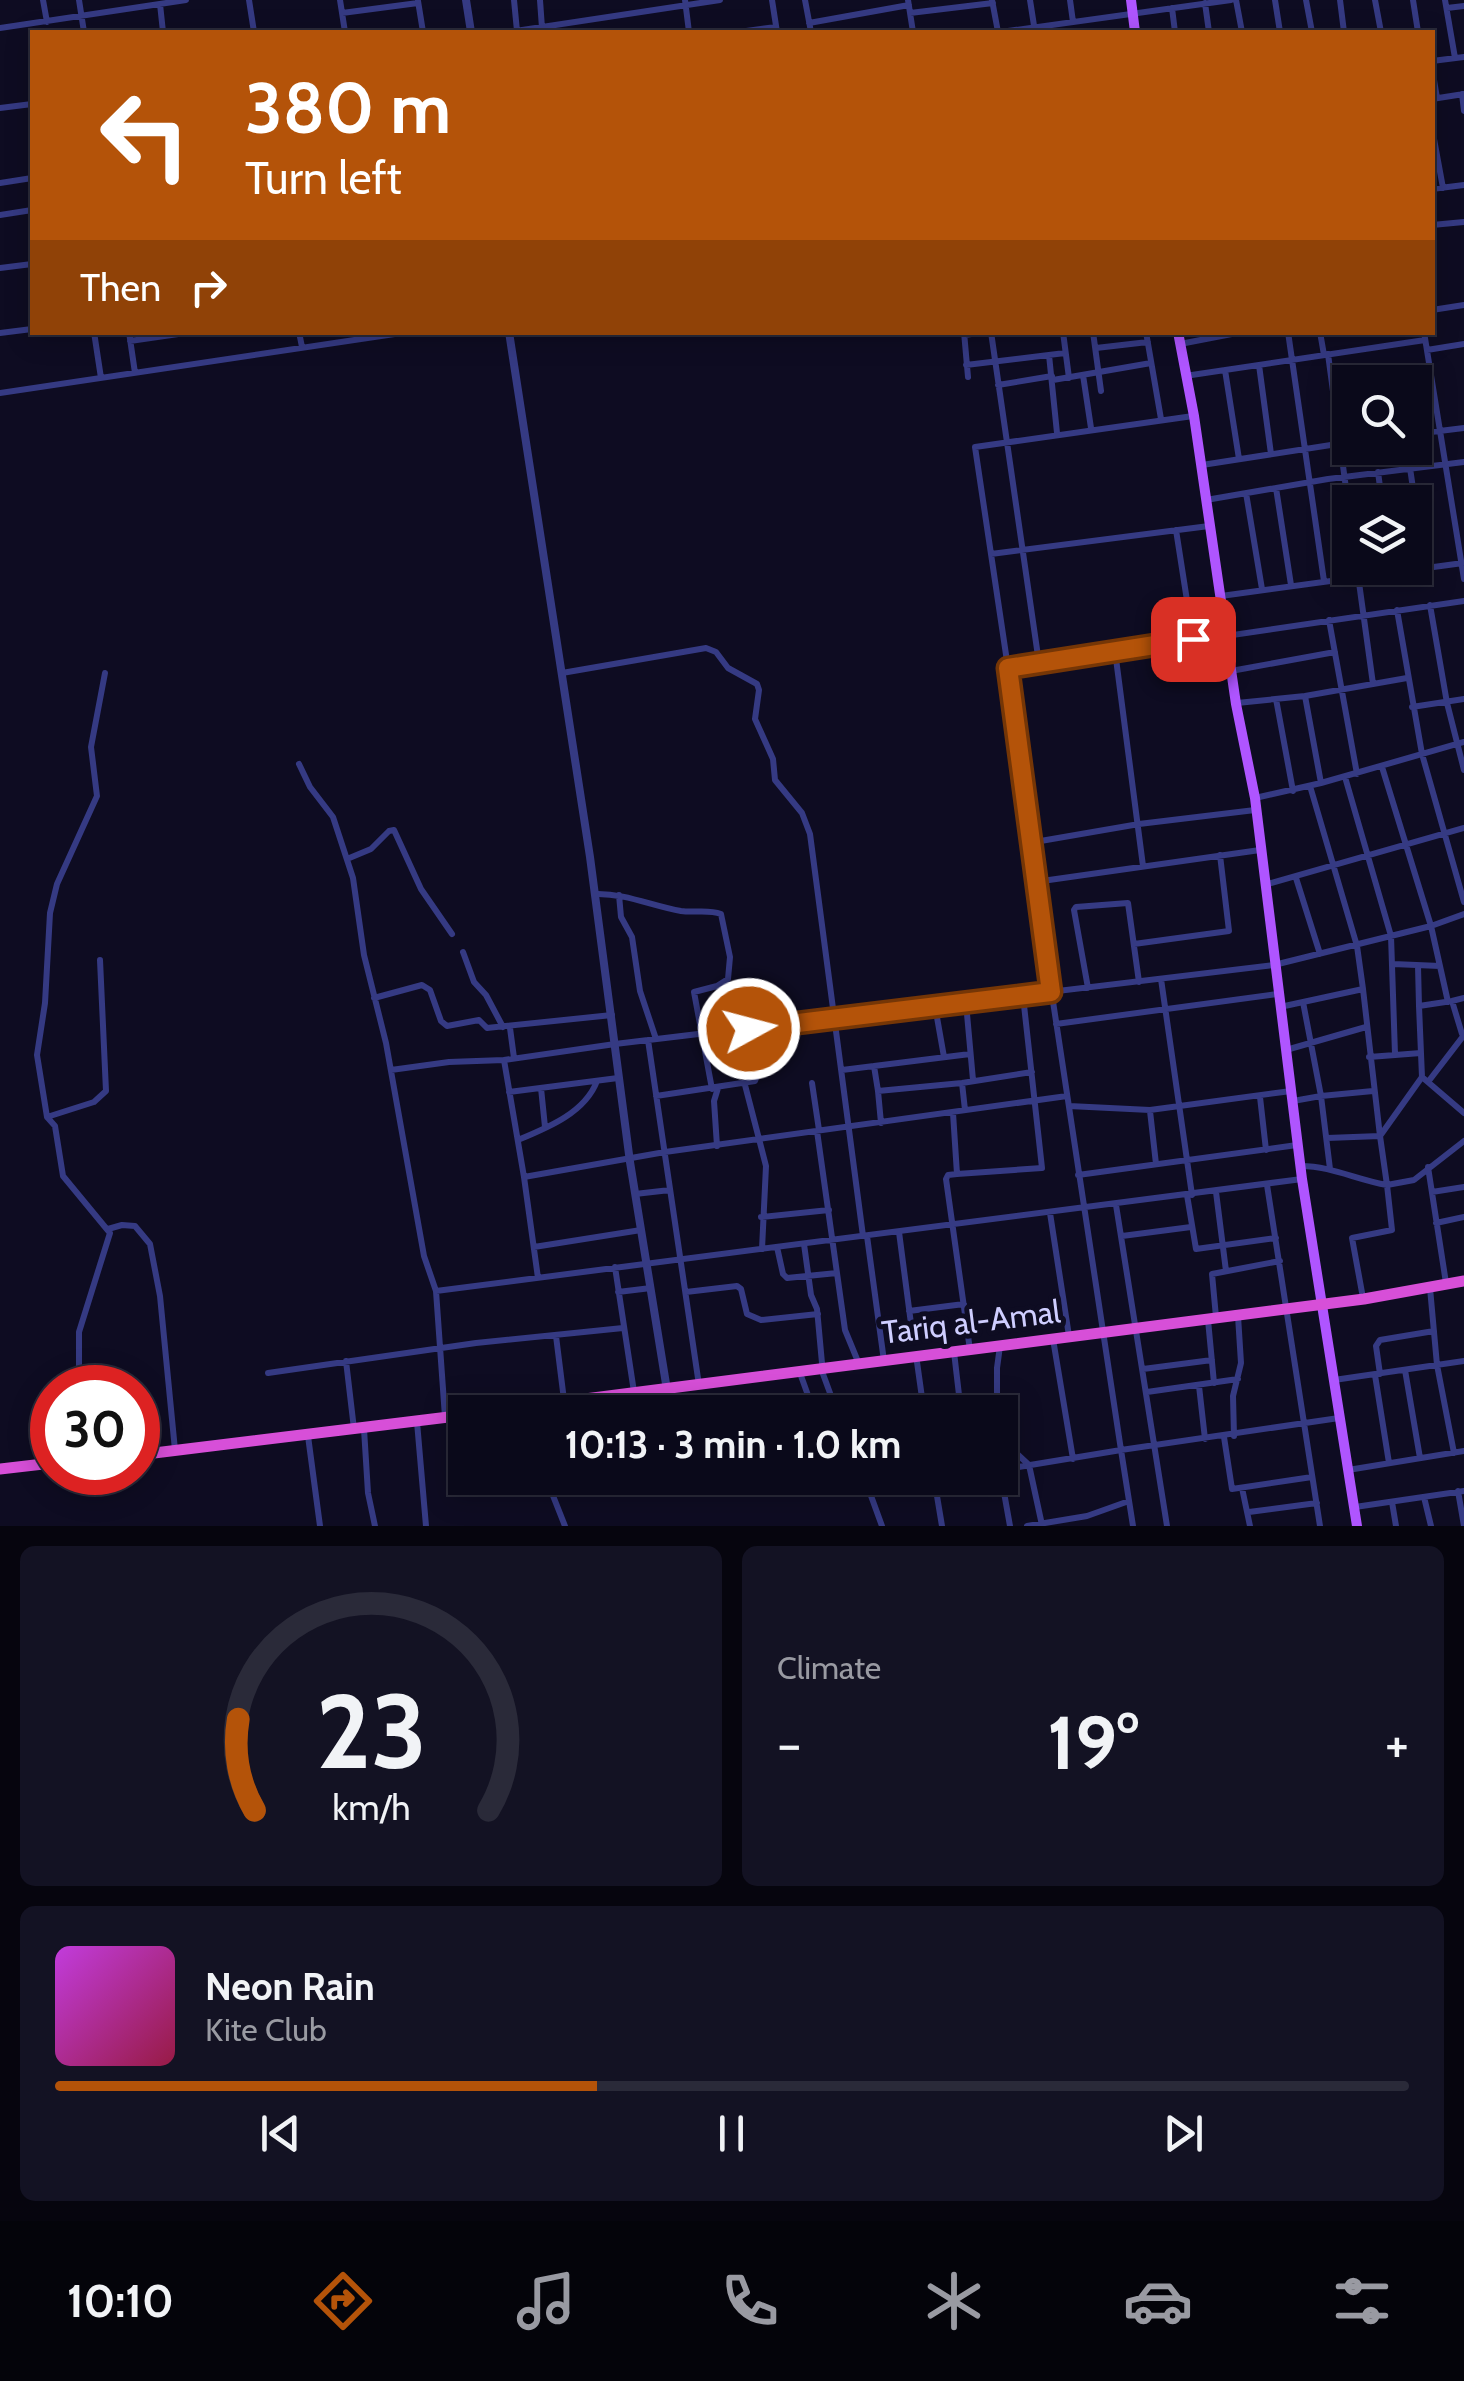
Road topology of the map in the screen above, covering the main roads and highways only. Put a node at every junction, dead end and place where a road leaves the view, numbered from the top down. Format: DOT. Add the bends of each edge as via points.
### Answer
graph roads {
  1 [pos="1131,0"];
  2 [pos="1135,30"];
  3 [pos="1179,338"];
  4 [pos="1464,1281"];
  5 [pos="1322,1304"];
  6 [pos="625,1395"];
  7 [pos="448,1418"];
  8 [pos="160,1453"];
  9 [pos="30,1466"];
  10 [pos="0,1468"];
  11 [pos="1357,1526"];
  1 -- 2 [label="main road"];
  3 -- 5 [label="main road" via="1255,804"];
  4 -- 5 [label="highway, Tariq al-Amal"];
  5 -- 6 [label="highway, Tariq al-Amal"];
  5 -- 11 [label="main road"];
  7 -- 8 [label="highway"];
  9 -- 10 [label="highway"];
}
